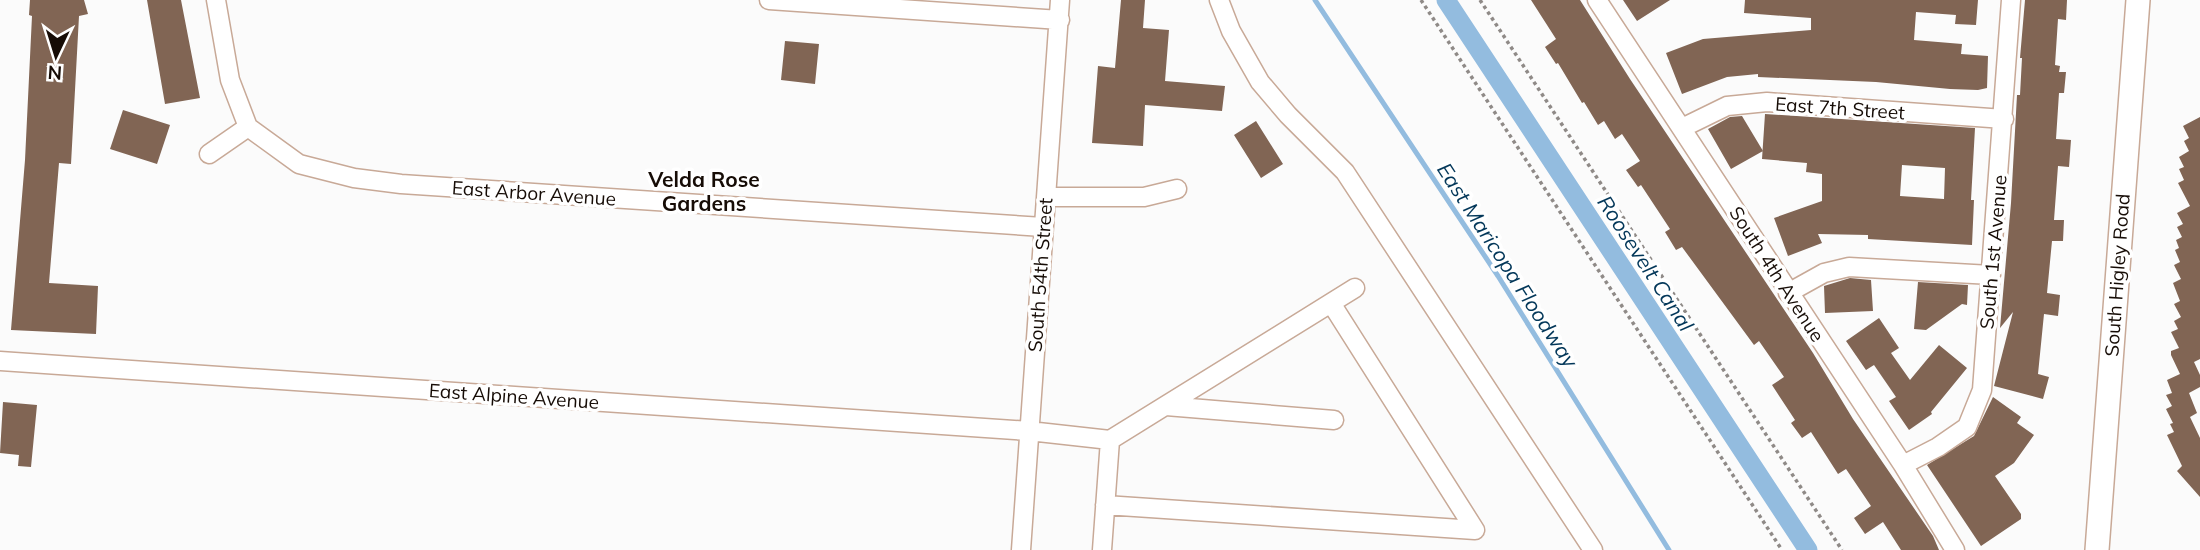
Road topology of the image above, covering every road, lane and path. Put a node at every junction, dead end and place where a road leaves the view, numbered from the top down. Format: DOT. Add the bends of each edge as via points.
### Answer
graph roads {
  1 [pos="216,0"];
  2 [pos="769,0"];
  3 [pos="1060,0"];
  4 [pos="1219,0"];
  5 [pos="1420,0"];
  6 [pos="1480,0"];
  7 [pos="1597,0"];
  8 [pos="2011,0"];
  9 [pos="2138,0"];
  10 [pos="819,2"];
  11 [pos="1060,20"];
  12 [pos="2004,119"];
  13 [pos="248,127"];
  14 [pos="1682,128"];
  15 [pos="209,154"];
  16 [pos="1177,189"];
  17 [pos="1046,197"];
  18 [pos="1043,227"];
  19 [pos="1991,275"];
  20 [pos="1355,288"];
  21 [pos="1788,293"];
  22 [pos="1331,303"];
  23 [pos="0,361"];
  24 [pos="1166,406"];
  25 [pos="1334,420"];
  26 [pos="1029,431"];
  27 [pos="1110,440"];
  28 [pos="1903,465"];
  29 [pos="1105,505"];
  30 [pos="1021,550"];
  31 [pos="1102,550"];
  32 [pos="1593,550"];
  33 [pos="1782,550"];
  34 [pos="1842,550"];
  35 [pos="1955,550"];
  36 [pos="2097,550"];
  1 -- 13 [label="street" via="230,80"];
  2 -- 10 [label="street"];
  3 -- 11 [label="street, South 54th Street"];
  4 -- 32 [label="street" via="1260,82 1345,172"];
  5 -- 33 [label="path"];
  6 -- 34 [label="path"];
  7 -- 14 [label="street, South 4th Avenue"];
  8 -- 12 [label="street, South 1st Avenue"];
  9 -- 36 [label="main road, South Higley Road"];
  10 -- 11 [label="street"];
  11 -- 17 [label="street, South 54th Street"];
  12 -- 14 [label="street, East 7th Street" via="1767,102 1727,106"];
  12 -- 19 [label="street, South 1st Avenue"];
  13 -- 15 [label="street"];
  13 -- 18 [label="street, East Arbor Avenue" via="299,164 389,183"];
  14 -- 21 [label="street, South 4th Avenue"];
  16 -- 17 [label="street" via="1144,197"];
  17 -- 18 [label="street, South 54th Street"];
  18 -- 26 [label="street, South 54th Street"];
  19 -- 21 [label="street" via="1849,267 1824,273"];
  19 -- 28 [label="street, South 1st Avenue" via="1982,390 1968,427"];
  20 -- 22 [label="street"];
  21 -- 28 [label="street, South 4th Avenue"];
  22 -- 24 [label="street"];
  22 -- 29 [label="street" via="1475,530"];
  23 -- 26 [label="street, East Alpine Avenue"];
  24 -- 25 [label="street"];
  24 -- 27 [label="street"];
  26 -- 27 [label="street, East Alpine Avenue"];
  26 -- 30 [label="street, South 54th Street"];
  27 -- 29 [label="street"];
  28 -- 35 [label="street, South 4th Avenue"];
  29 -- 31 [label="street"];
}
